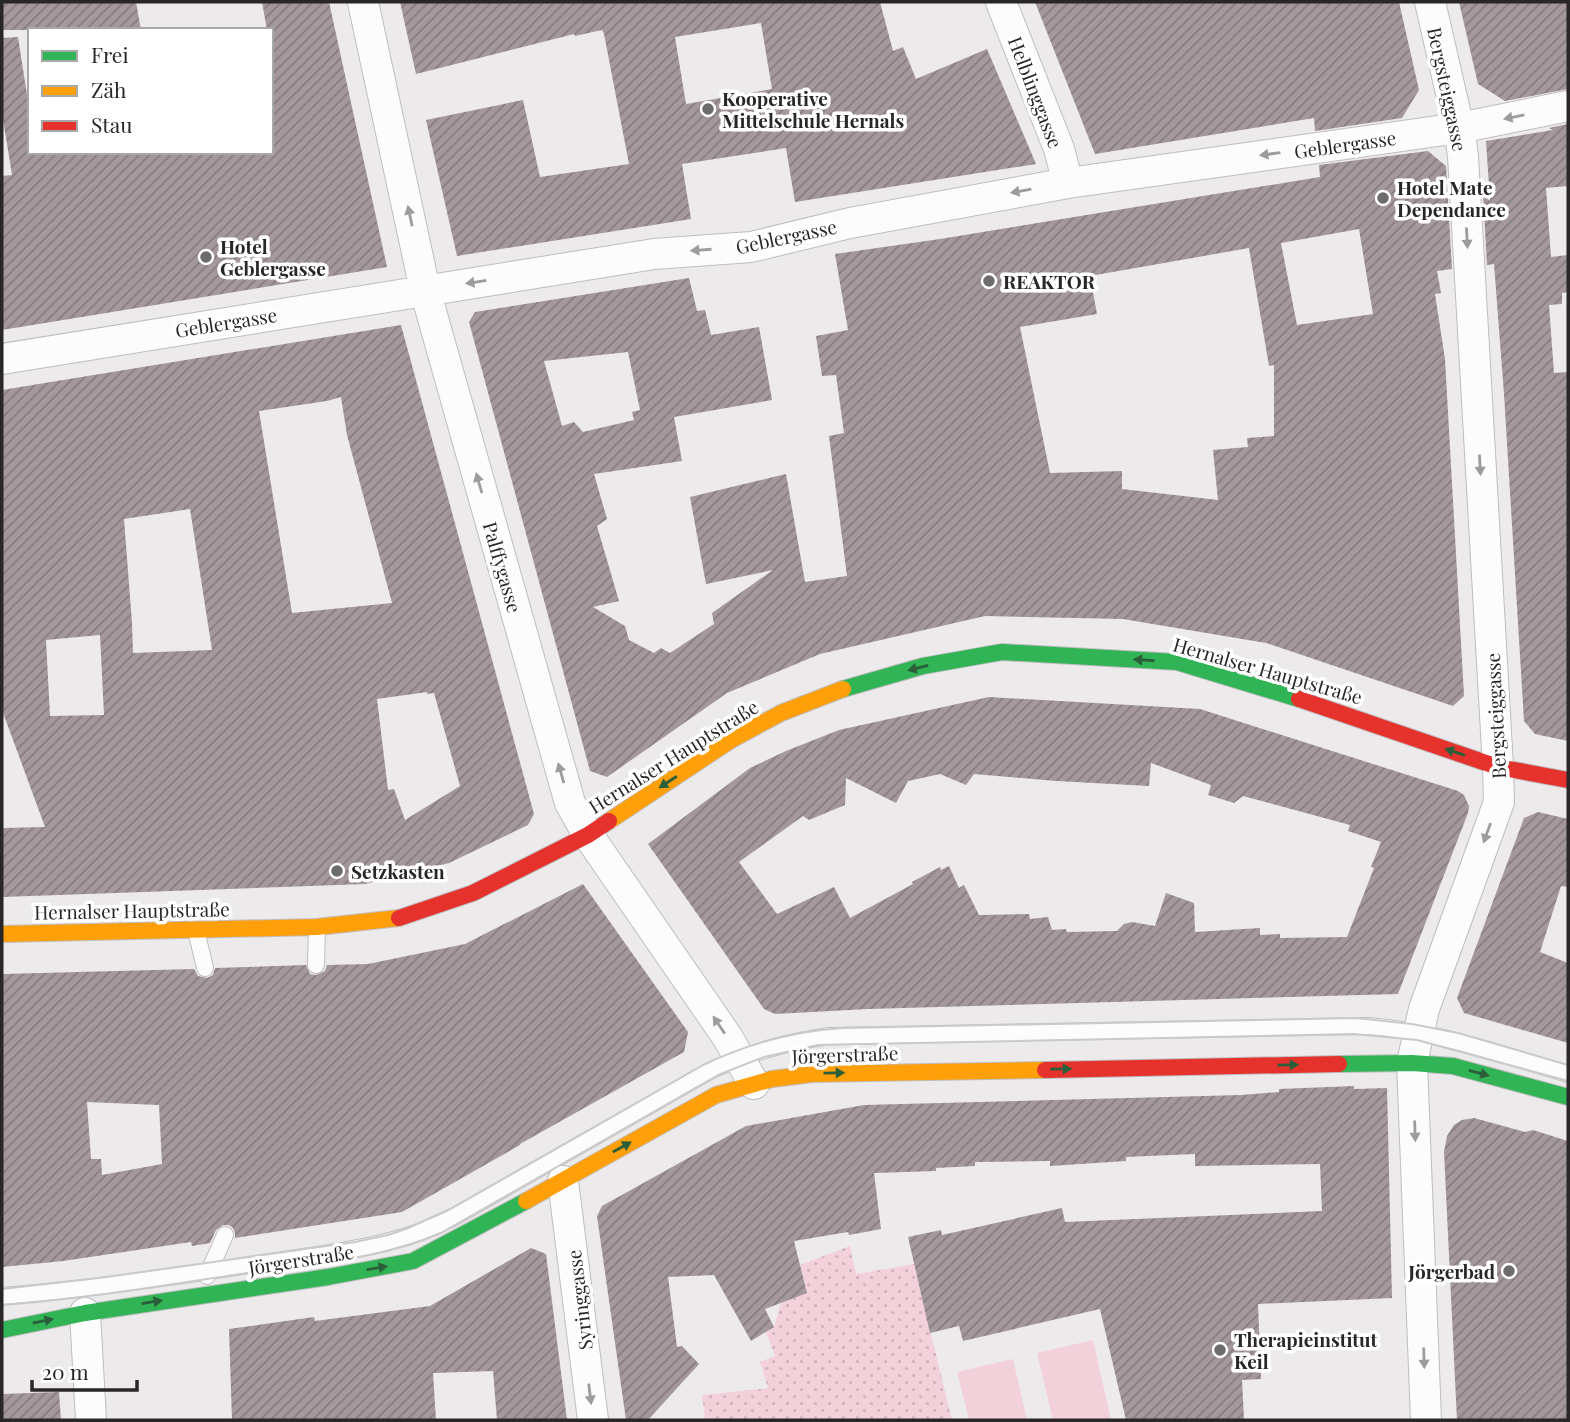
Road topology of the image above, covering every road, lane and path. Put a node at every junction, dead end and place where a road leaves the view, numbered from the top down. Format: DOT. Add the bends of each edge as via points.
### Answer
graph roads {
  1 [pos="363,2"];
  2 [pos="1001,2"];
  3 [pos="1430,2"];
  4 [pos="1568,106"];
  5 [pos="1459,128"];
  6 [pos="1068,183"];
  7 [pos="425,290"];
  8 [pos="2,359"];
  9 [pos="1498,767"];
  10 [pos="1568,780"];
  11 [pos="588,835"];
  12 [pos="317,926"];
  13 [pos="196,930"];
  14 [pos="2,934"];
  15 [pos="316,965"];
  16 [pos="205,968"];
  17 [pos="1419,1033"];
  18 [pos="740,1058"];
  19 [pos="1412,1063"];
  20 [pos="1568,1074"];
  21 [pos="754,1084"];
  22 [pos="1568,1097"];
  23 [pos="563,1181"];
  24 [pos="225,1236"];
  25 [pos="209,1271"];
  26 [pos="200,1295"];
  27 [pos="2,1296"];
  28 [pos="85,1313"];
  29 [pos="2,1330"];
  30 [pos="91,1420"];
  31 [pos="593,1420"];
  32 [pos="1426,1420"];
  7 -- 1 [label="street, Palffygasse, one-way"];
  2 -- 6 [label="street, Helblinggasse"];
  3 -- 5 [label="street, Bergsteiggasse"];
  4 -- 5 [label="street, Geblergasse, one-way"];
  5 -- 6 [label="street, Geblergasse, one-way"];
  5 -- 9 [label="street, Bergsteiggasse, one-way"];
  6 -- 7 [label="street, Geblergasse, one-way" via="850,223 751,247 654,254"];
  7 -- 8 [label="street, Geblergasse"];
  11 -- 7 [label="street, Palffygasse, one-way" via="570,803"];
  9 -- 10 [label="main road, Hernalser Hauptstraße"];
  9 -- 11 [label="main road, Hernalser Hauptstraße, one-way" via="1177,662 1002,652 923,666 780,713"];
  9 -- 17 [label="street, Bergsteiggasse, one-way" via="1499,802"];
  11 -- 12 [label="main road, Hernalser Hauptstraße" via="473,893 402,918"];
  18 -- 11 [label="street, Palffygasse, one-way"];
  12 -- 13 [label="main road, Hernalser Hauptstraße"];
  12 -- 15 [label="lane"];
  13 -- 14 [label="main road, Hernalser Hauptstraße"];
  13 -- 16 [label="lane"];
  17 -- 18 [label="lane" via="1334,1026 830,1036"];
  17 -- 19 [label="street, Bergsteiggasse"];
  17 -- 20 [label="lane"];
  18 -- 21 [label="street, Palffygasse"];
  18 -- 25 [label="lane" via="691,1081 441,1224 345,1251"];
  21 -- 19 [label="main road, Jörgerstraße, one-way" via="812,1074"];
  19 -- 22 [label="main road, Jörgerstraße, one-way" via="1453,1066"];
  19 -- 32 [label="street, Bergsteiggasse, one-way"];
  23 -- 21 [label="main road, Jörgerstraße, one-way" via="716,1095"];
  26 -- 23 [label="main road, Jörgerstraße, one-way" via="413,1261"];
  23 -- 31 [label="street, Syringgasse, one-way"];
  24 -- 25 [label="lane"];
  25 -- 26 [label="lane"];
  25 -- 27 [label="lane"];
  28 -- 26 [label="main road, Jörgerstraße, one-way"];
  29 -- 28 [label="main road, Jörgerstraße, one-way"];
  28 -- 30 [label="street"];
}
